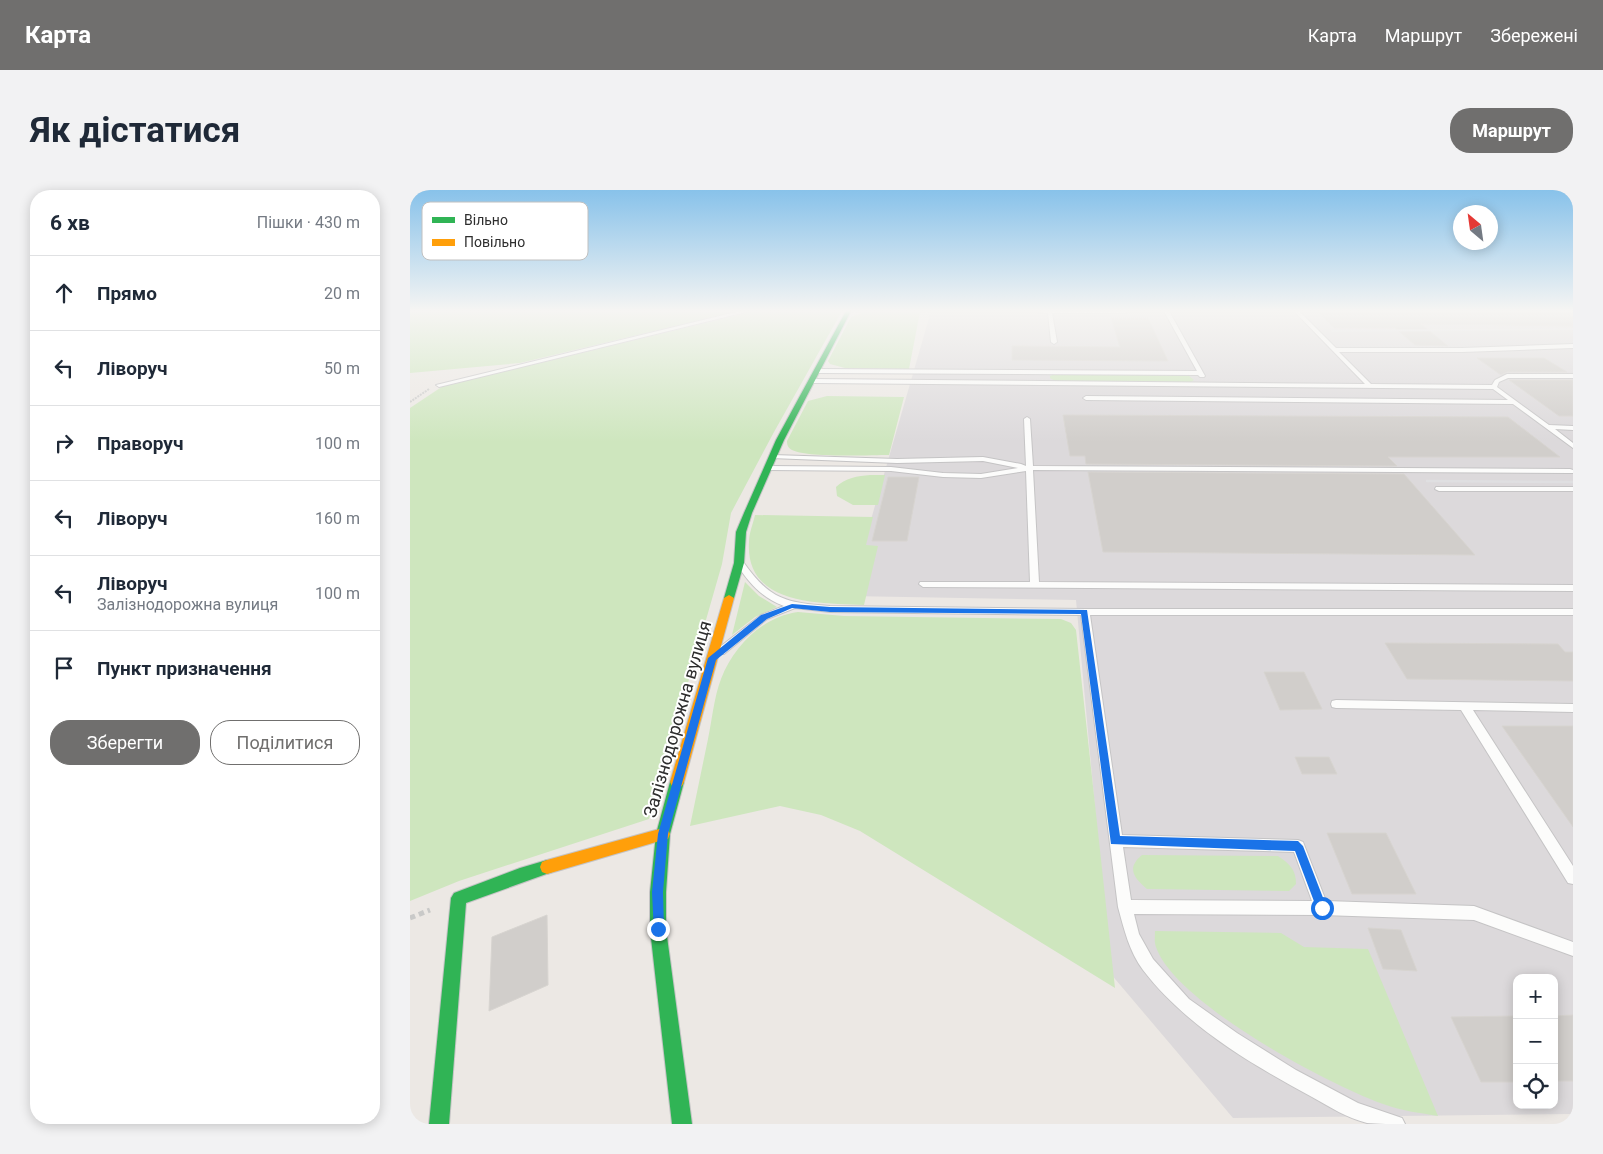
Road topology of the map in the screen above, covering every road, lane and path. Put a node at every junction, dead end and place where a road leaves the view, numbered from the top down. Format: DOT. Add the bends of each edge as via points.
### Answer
graph roads {
  1 [pos="566,355"];
  2 [pos="827,355"];
  3 [pos="1190,355"];
  4 [pos="1338,355"];
  5 [pos="1042,372"];
  6 [pos="1200,373"];
  7 [pos="816,376"];
  8 [pos="1573,376"];
  9 [pos="1042,382"];
  10 [pos="1206,384"];
  11 [pos="439,385"];
  12 [pos="1369,386"];
  13 [pos="1494,387"];
  14 [pos="1086,398"];
  15 [pos="410,402"];
  16 [pos="1514,402"];
  17 [pos="1026,419"];
  18 [pos="1548,427"];
  19 [pos="1573,428"];
  20 [pos="1573,446"];
  21 [pos="770,462"];
  22 [pos="1029,468"];
  23 [pos="1570,471"];
  24 [pos="1438,489"];
  25 [pos="1573,489"];
  26 [pos="739,563"];
  27 [pos="923,584"];
  28 [pos="1035,585"];
  29 [pos="1573,588"];
  30 [pos="792,606"];
  31 [pos="1085,612"];
  32 [pos="1573,612"];
  33 [pos="712,658"];
  34 [pos="1336,704"];
  35 [pos="1465,707"];
  36 [pos="1573,708"];
  37 [pos="663,834"];
  38 [pos="1115,841"];
  39 [pos="1573,878"];
  40 [pos="1124,907"];
  41 [pos="1322,908"];
  42 [pos="1573,949"];
  43 [pos="439,1124"];
  44 [pos="682,1124"];
  45 [pos="1396,1124"];
  1 -- 11 [label="lane"];
  2 -- 7 [label="street, Залізнодорожна вулиця"];
  3 -- 6 [label="lane"];
  4 -- 12 [label="lane"];
  5 -- 6 [label="lane"];
  5 -- 7 [label="lane"];
  5 -- 9 [label="lane"];
  6 -- 10 [label="lane"];
  7 -- 9 [label="lane" via="964,384"];
  7 -- 21 [label="street, Залізнодорожна вулиця"];
  8 -- 13 [label="lane" via="1507,376 1496,381"];
  9 -- 10 [label="lane"];
  10 -- 12 [label="lane"];
  11 -- 15 [label="path"];
  12 -- 13 [label="lane"];
  13 -- 16 [label="lane"];
  14 -- 16 [label="lane"];
  16 -- 18 [label="lane"];
  17 -- 22 [label="lane"];
  18 -- 19 [label="lane"];
  18 -- 20 [label="lane"];
  21 -- 22 [label="lane" via="983,459"];
  21 -- 22 [label="lane" via="981,476"];
  21 -- 26 [label="street, Залізнодорожна вулиця" via="742,532"];
  22 -- 23 [label="lane"];
  22 -- 28 [label="lane"];
  24 -- 25 [label="lane"];
  26 -- 30 [label="lane" via="759,589"];
  26 -- 33 [label="street, Залізнодорожна вулиця"];
  27 -- 28 [label="lane"];
  28 -- 29 [label="lane"];
  30 -- 31 [label="lane"];
  30 -- 33 [label="lane" via="764,617"];
  31 -- 32 [label="lane"];
  31 -- 38 [label="lane"];
  33 -- 37 [label="street, Залізнодорожна вулиця"];
  34 -- 35 [label="lane"];
  35 -- 36 [label="lane"];
  35 -- 39 [label="lane"];
  37 -- 43 [label="street" via="520,875 459,898"];
  37 -- 44 [label="street, Залізнодорожна вулиця" via="658,929"];
  38 -- 40 [label="lane"];
  38 -- 41 [label="lane" via="1298,846"];
  40 -- 41 [label="lane"];
  40 -- 45 [label="lane" via="1132,936 1148,964 1184,1004 1231,1039 1290,1076 1355,1111"];
  41 -- 42 [label="lane" via="1474,913"];
}
